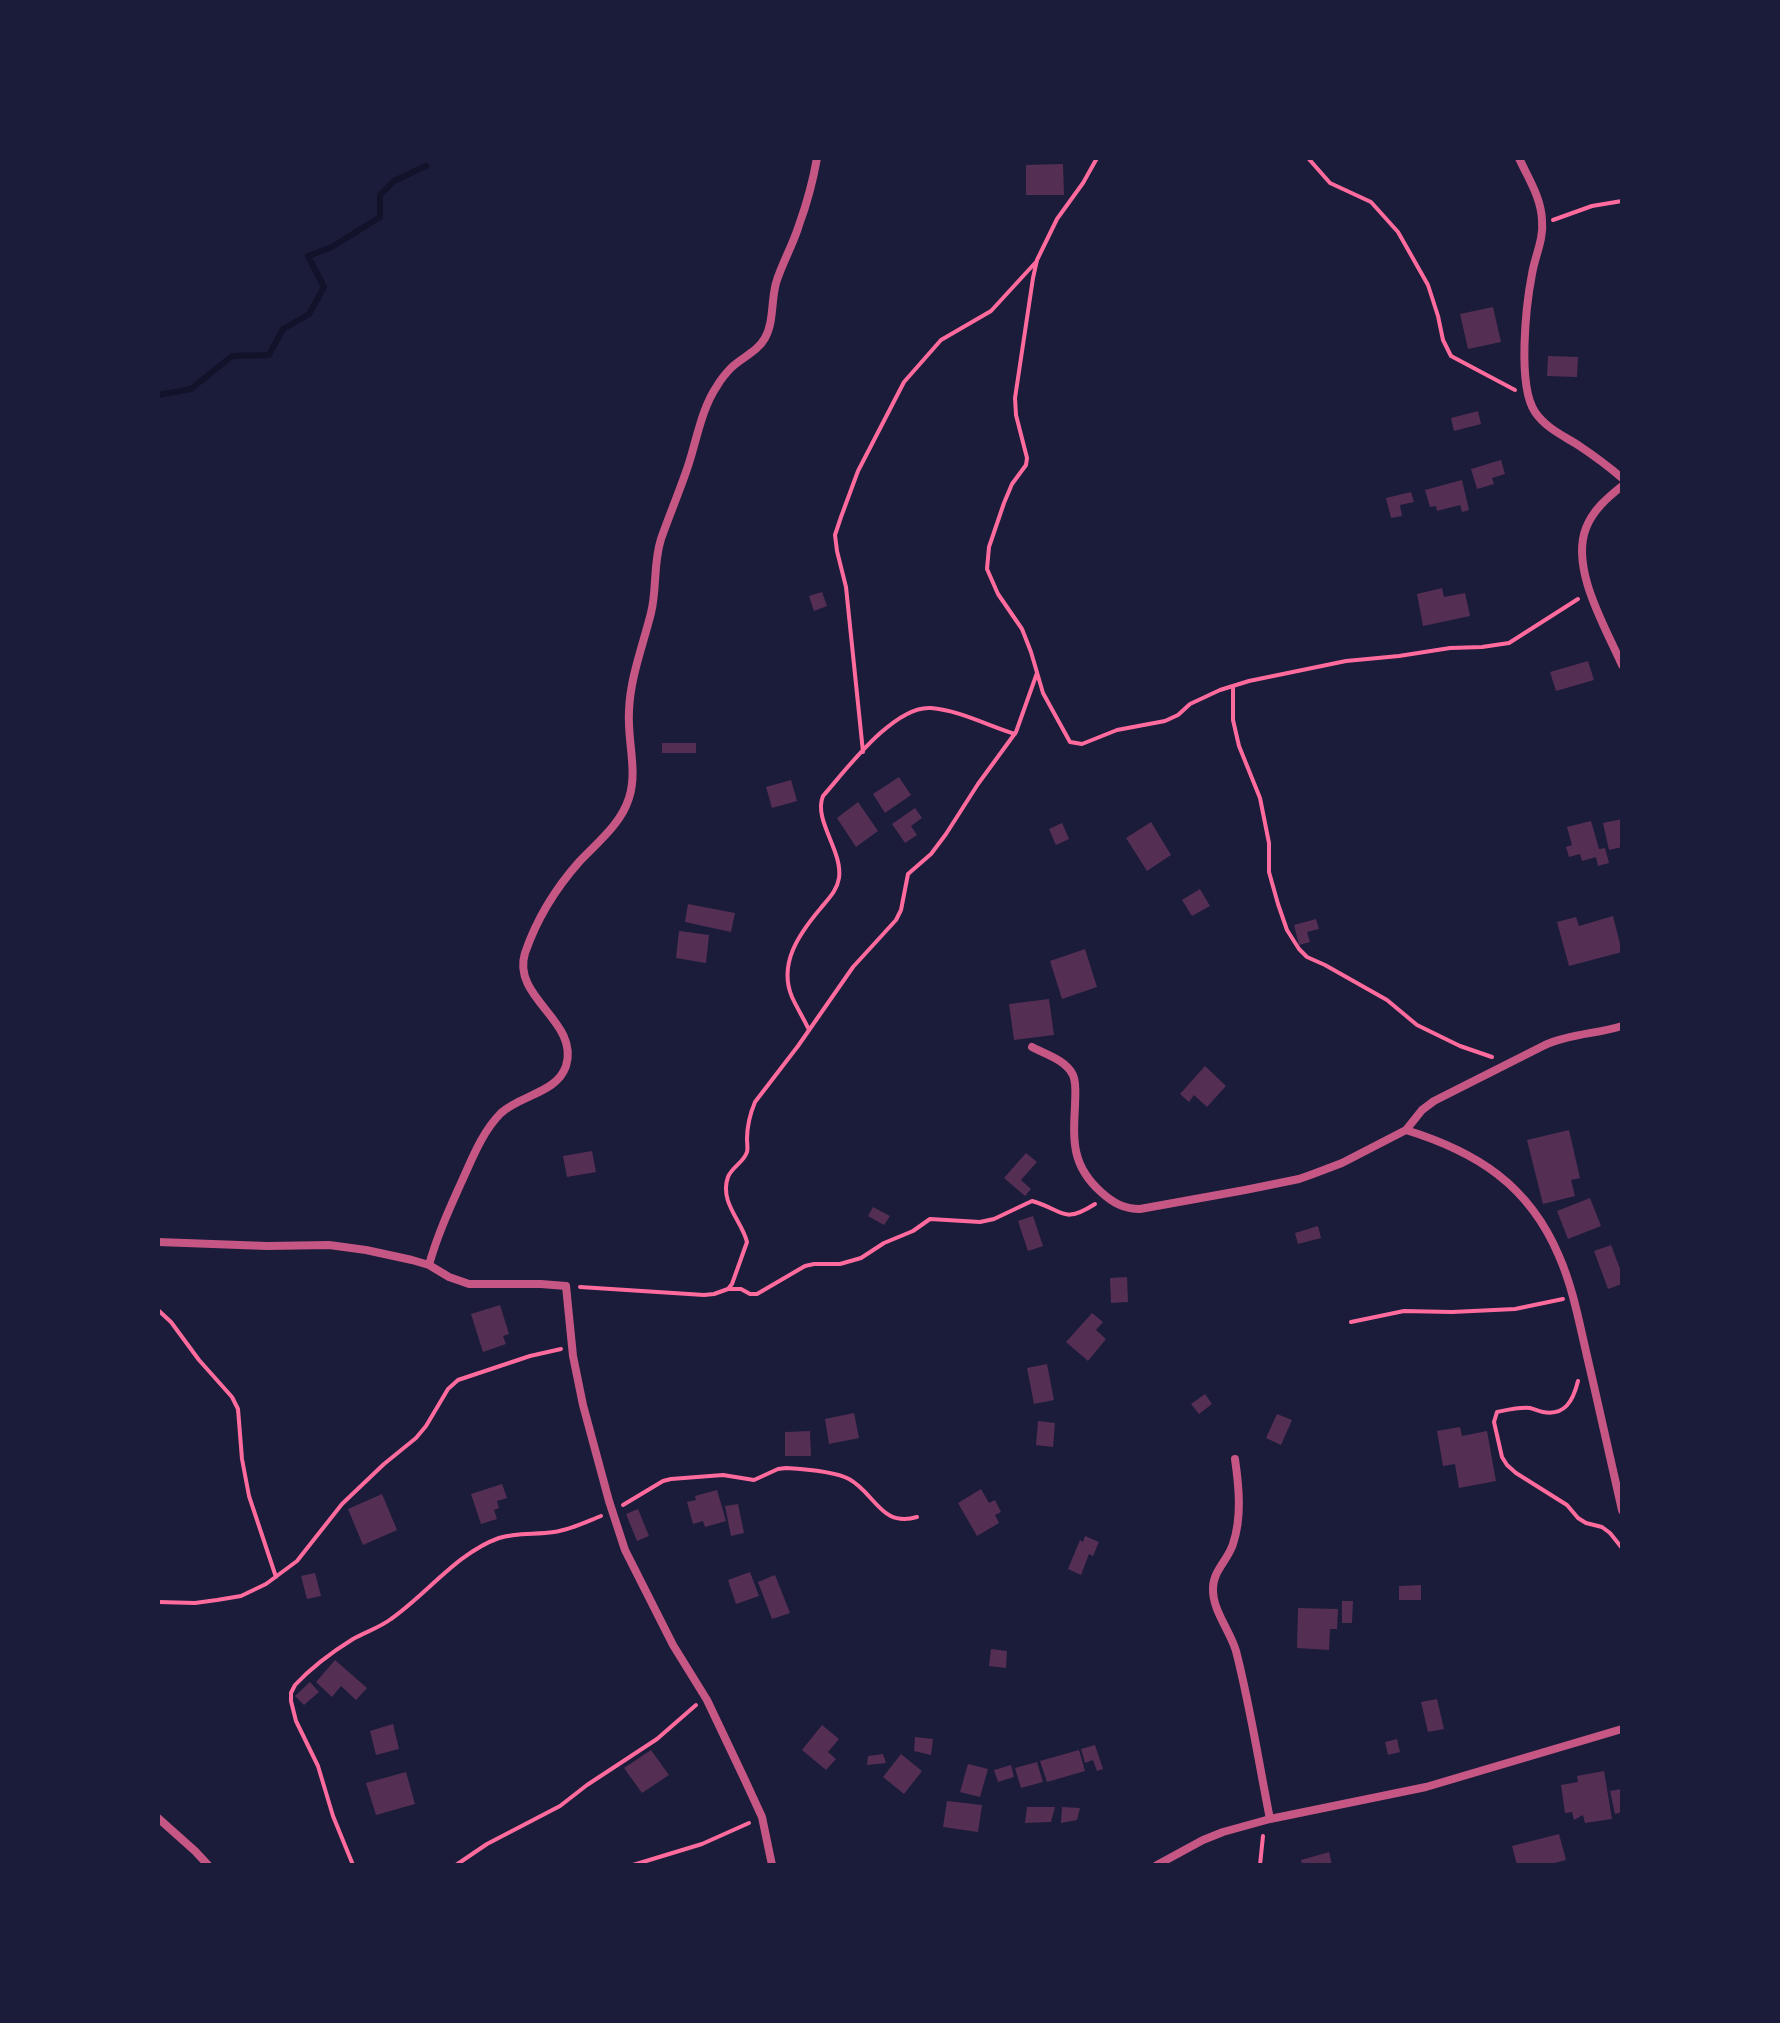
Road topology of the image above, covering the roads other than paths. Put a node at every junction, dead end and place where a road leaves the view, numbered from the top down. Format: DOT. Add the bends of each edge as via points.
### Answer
graph roads {
  1 [pos="817,158"];
  2 [pos="1519,158"];
  3 [pos="1622,478"];
  4 [pos="1622,486"];
  5 [pos="1622,665"];
  6 [pos="1622,1026"];
  7 [pos="1032,1047"];
  8 [pos="1406,1130"];
  9 [pos="158,1242"];
  10 [pos="429,1265"];
  11 [pos="1235,1459"];
  12 [pos="1622,1510"];
  13 [pos="1622,1729"];
  14 [pos="158,1818"];
  15 [pos="1267,1820"];
  16 [pos="208,1865"];
  17 [pos="772,1865"];
  18 [pos="1157,1865"];
  1 -- 10 [label="street" via="777,282 766,337 715,388 662,537 651,614 629,699 629,798 618,819 558,890 524,960 526,982 564,1038 565,1069 555,1082 501,1113 487,1130"];
  2 -- 3 [label="street" via="1538,197 1543,223 1526,328 1528,396 1551,428"];
  4 -- 5 [label="street" via="1597,508 1585,530 1582,559"];
  6 -- 8 [label="street" via="1558,1039 1434,1101"];
  7 -- 8 [label="street" via="1071,1072 1073,1144 1079,1163 1094,1185 1123,1207 1140,1209 1299,1179"];
  8 -- 12 [label="street" via="1451,1146 1496,1172 1544,1227 1573,1297"];
  9 -- 10 [label="street" via="329,1245"];
  10 -- 17 [label="street" via="469,1284 566,1286 583,1405 625,1550 705,1696 762,1817"];
  11 -- 15 [label="street" via="1238,1519 1233,1546 1212,1584 1235,1648"];
  13 -- 15 [label="street" via="1426,1787"];
  14 -- 16 [label="street"];
  15 -- 18 [label="street" via="1203,1840"];
}
